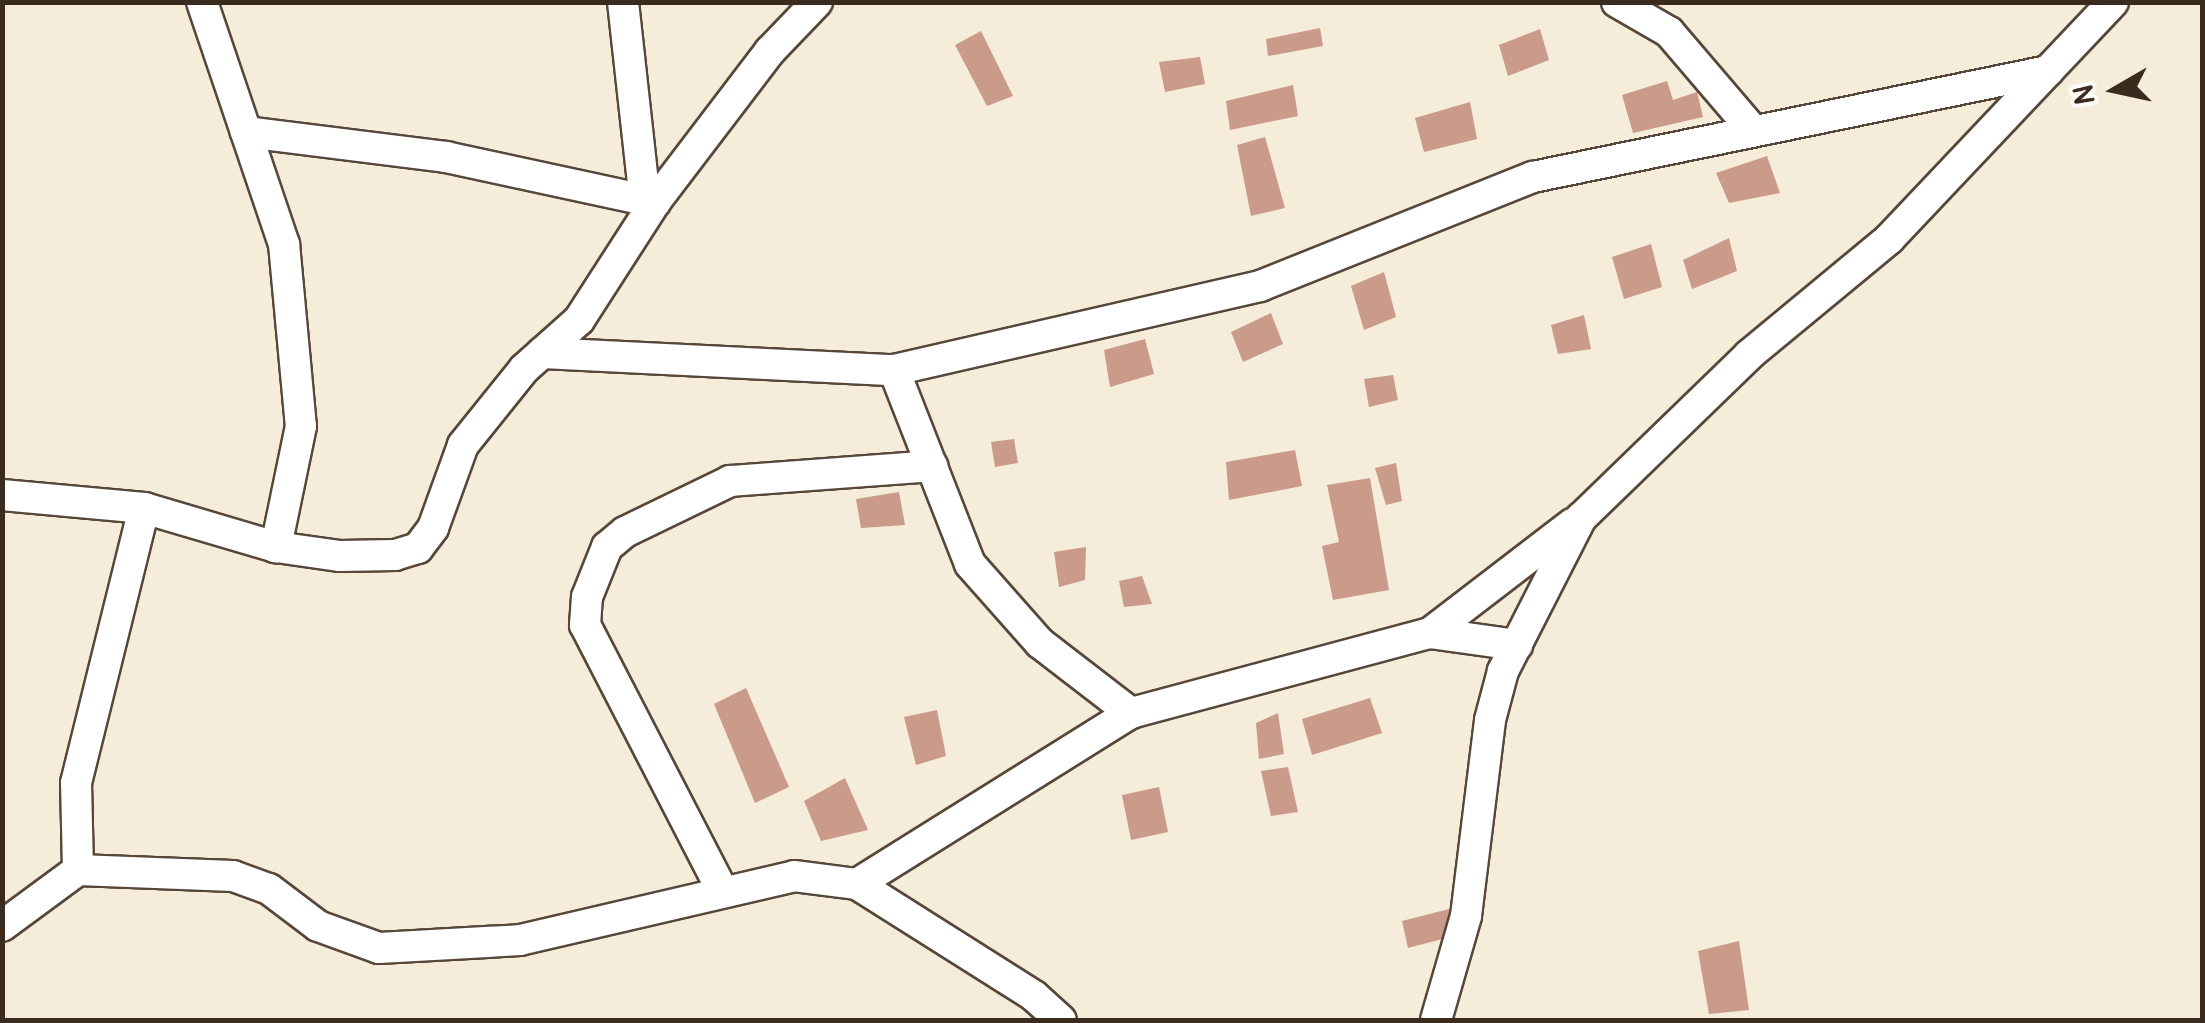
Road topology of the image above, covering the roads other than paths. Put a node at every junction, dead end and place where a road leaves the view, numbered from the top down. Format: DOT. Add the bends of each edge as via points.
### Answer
graph roads {
  1 [pos="623,2"];
  2 [pos="817,2"];
  3 [pos="1617,2"];
  4 [pos="2113,2"];
  5 [pos="199,8"];
  6 [pos="2048,71"];
  7 [pos="1751,128"];
  8 [pos="246,132"];
  9 [pos="650,201"];
  10 [pos="542,353"];
  11 [pos="894,370"];
  12 [pos="932,466"];
  13 [pos="2,495"];
  14 [pos="144,508"];
  15 [pos="1580,518"];
  16 [pos="276,547"];
  17 [pos="1430,633"];
  18 [pos="1517,645"];
  19 [pos="1131,713"];
  20 [pos="78,870"];
  21 [pos="857,884"];
  22 [pos="723,892"];
  23 [pos="2,926"];
  24 [pos="1061,1020"];
  25 [pos="1436,1020"];
  1 -- 9 [label="street"];
  2 -- 9 [label="street"];
  3 -- 7 [label="street" via="1669,32"];
  4 -- 6 [label="street"];
  5 -- 8 [label="street"];
  6 -- 7 [label="street"];
  6 -- 15 [label="street" via="1889,238 1749,355"];
  7 -- 11 [label="street" via="1533,178 1260,286"];
  8 -- 9 [label="street" via="446,156"];
  8 -- 16 [label="street" via="284,244 301,426"];
  9 -- 10 [label="street" via="579,320"];
  10 -- 11 [label="street"];
  10 -- 16 [label="street" via="463,444 418,548 395,556 340,556"];
  11 -- 12 [label="street"];
  12 -- 19 [label="street" via="970,564 1040,643"];
  12 -- 22 [label="street" via="730,481 607,547 587,597 585,626"];
  13 -- 14 [label="street"];
  14 -- 16 [label="street"];
  14 -- 20 [label="street" via="76,782"];
  15 -- 17 [label="street"];
  15 -- 18 [label="street"];
  17 -- 18 [label="street"];
  17 -- 19 [label="street"];
  18 -- 25 [label="street" via="1490,720 1466,916"];
  19 -- 21 [label="street"];
  20 -- 22 [label="street" via="232,876 269,889 318,926 379,948 520,940"];
  20 -- 23 [label="street"];
  21 -- 22 [label="street" via="794,876"];
  21 -- 24 [label="street"];
}
